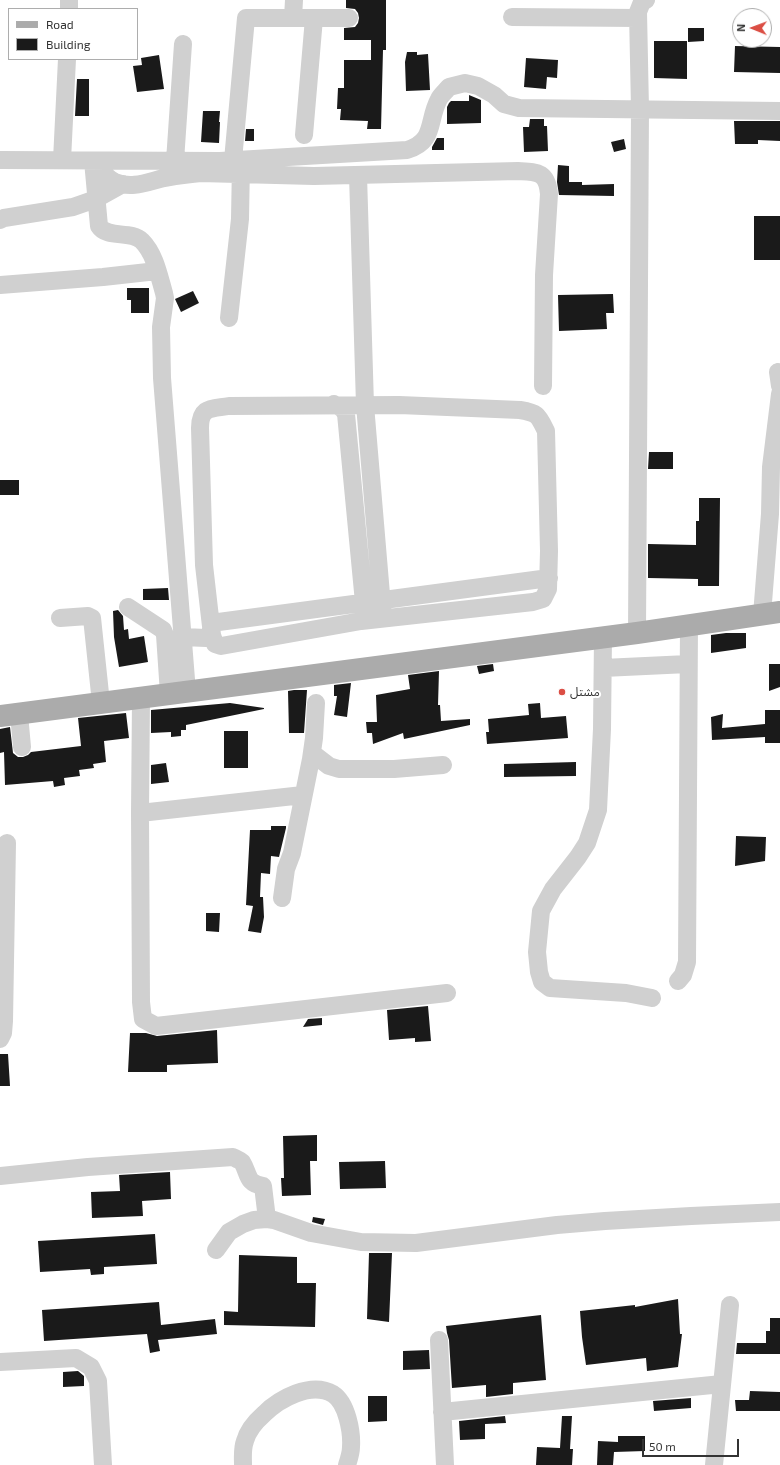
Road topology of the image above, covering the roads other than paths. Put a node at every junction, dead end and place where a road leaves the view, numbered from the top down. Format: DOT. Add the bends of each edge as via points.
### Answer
graph roads {
  1 [pos="294,0"];
  2 [pos="646,0"];
  3 [pos="512,17"];
  4 [pos="293,18"];
  5 [pos="314,18"];
  6 [pos="349,18"];
  7 [pos="638,18"];
  8 [pos="183,44"];
  9 [pos="66,60"];
  10 [pos="640,109"];
  11 [pos="780,111"];
  12 [pos="304,135"];
  13 [pos="0,160"];
  14 [pos="62,160"];
  15 [pos="92,161"];
  16 [pos="178,161"];
  17 [pos="239,165"];
  18 [pos="200,173"];
  19 [pos="358,175"];
  20 [pos="123,184"];
  21 [pos="96,199"];
  22 [pos="0,220"];
  23 [pos="157,271"];
  24 [pos="0,285"];
  25 [pos="229,318"];
  26 [pos="543,386"];
  27 [pos="780,394"];
  28 [pos="334,404"];
  29 [pos="365,404"];
  30 [pos="548,578"];
  31 [pos="381,600"];
  32 [pos="364,602"];
  33 [pos="128,607"];
  34 [pos="771,613"];
  35 [pos="60,618"];
  36 [pos="374,619"];
  37 [pos="688,625"];
  38 [pos="211,629"];
  39 [pos="637,633"];
  40 [pos="183,637"];
  41 [pos="603,637"];
  42 [pos="688,664"];
  43 [pos="603,668"];
  44 [pos="178,693"];
  45 [pos="141,698"];
  46 [pos="101,703"];
  47 [pos="316,703"];
  48 [pos="10,715"];
  49 [pos="22,747"];
  50 [pos="312,753"];
  51 [pos="443,765"];
  52 [pos="303,795"];
  53 [pos="140,813"];
  54 [pos="7,843"];
  55 [pos="282,898"];
  56 [pos="678,980"];
  57 [pos="447,993"];
  58 [pos="652,998"];
  59 [pos="0,1038"];
  60 [pos="0,1176"];
  61 [pos="780,1212"];
  62 [pos="267,1219"];
  63 [pos="216,1250"];
  64 [pos="730,1305"];
  65 [pos="440,1340"];
  66 [pos="0,1362"];
  67 [pos="722,1384"];
  68 [pos="442,1412"];
  69 [pos="103,1465"];
  70 [pos="243,1465"];
  71 [pos="347,1465"];
  72 [pos="445,1465"];
  73 [pos="714,1465"];
  1 -- 4 [label="street"];
  2 -- 7 [label="street" via="642,2"];
  3 -- 7 [label="street"];
  4 -- 5 [label="street"];
  4 -- 17 [label="street" via="246,18"];
  5 -- 6 [label="street"];
  5 -- 12 [label="street"];
  7 -- 10 [label="street"];
  8 -- 16 [label="street"];
  9 -- 14 [label="street"];
  10 -- 11 [label="street"];
  10 -- 17 [label="street" via="519,108 504,104 478,86 466,83 449,87 439,100 427,138 418,147"];
  10 -- 39 [label="street"];
  13 -- 14 [label="street"];
  14 -- 15 [label="street"];
  15 -- 16 [label="street"];
  15 -- 20 [label="street" via="114,181"];
  15 -- 21 [label="street"];
  16 -- 17 [label="street"];
  16 -- 18 [label="street" via="186,169"];
  17 -- 18 [label="street"];
  17 -- 19 [label="street"];
  17 -- 25 [label="street" via="240,219"];
  18 -- 20 [label="street" via="139,185"];
  19 -- 26 [label="street" via="518,171 535,172 545,178 549,194 544,275"];
  19 -- 29 [label="street"];
  20 -- 21 [label="street"];
  21 -- 22 [label="street" via="73,207"];
  21 -- 23 [label="street" via="101,230 141,240 151,254"];
  23 -- 24 [label="street"];
  23 -- 40 [label="street" via="164,293 161,327 162,378"];
  27 -- 34 [label="street" via="771,467"];
  28 -- 29 [label="street"];
  28 -- 32 [label="street" via="346,414"];
  28 -- 38 [label="street" via="230,406 210,409 203,413 200,419 204,565"];
  29 -- 30 [label="street" via="533,412 546,431"];
  29 -- 31 [label="street"];
  30 -- 31 [label="street"];
  30 -- 36 [label="street" via="547,593 543,599 533,602"];
  31 -- 32 [label="street"];
  31 -- 36 [label="street"];
  32 -- 36 [label="street"];
  32 -- 38 [label="street"];
  33 -- 44 [label="street" via="163,630"];
  34 -- 37 [label="main road"];
  35 -- 46 [label="street" via="92,618"];
  36 -- 38 [label="street" via="221,646 215,644"];
  37 -- 39 [label="main road"];
  37 -- 42 [label="street"];
  38 -- 40 [label="street" via="206,638"];
  39 -- 41 [label="main road"];
  40 -- 44 [label="street"];
  41 -- 43 [label="street"];
  41 -- 44 [label="main road"];
  42 -- 43 [label="street"];
  42 -- 56 [label="street" via="687,962 683,975"];
  43 -- 58 [label="street" via="598,810 587,843 553,889 541,911 537,952 539,972 542,982 550,988 626,993"];
  44 -- 45 [label="main road"];
  45 -- 46 [label="main road"];
  45 -- 53 [label="street"];
  46 -- 48 [label="main road"];
  47 -- 50 [label="street"];
  48 -- 49 [label="street"];
  50 -- 51 [label="street" via="329,766 339,769 394,769"];
  50 -- 52 [label="street"];
  52 -- 53 [label="street"];
  52 -- 55 [label="street"];
  53 -- 57 [label="street" via="143,1019 156,1026"];
  54 -- 59 [label="street" via="4,1021"];
  60 -- 62 [label="street" via="233,1157 241,1161 251,1181 263,1186"];
  61 -- 62 [label="street" via="557,1225 416,1243 361,1242 311,1233"];
  62 -- 63 [label="street" via="254,1220 229,1232"];
  64 -- 67 [label="street"];
  65 -- 68 [label="street"];
  66 -- 69 [label="street" via="76,1358 91,1367 98,1381"];
  67 -- 68 [label="street"];
  67 -- 73 [label="street"];
  68 -- 72 [label="street"];
  70 -- 71 [label="street" via="245,1441 258,1420 273,1405 286,1397 315,1390 334,1395 343,1406 351,1435"];
}
